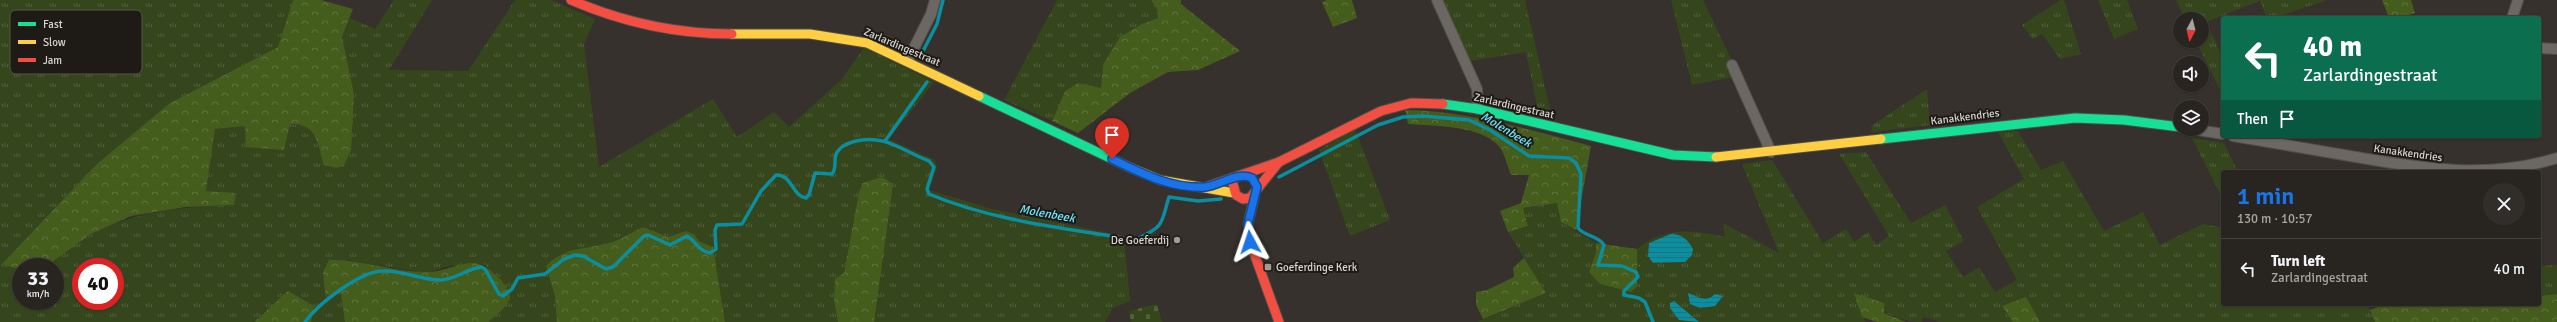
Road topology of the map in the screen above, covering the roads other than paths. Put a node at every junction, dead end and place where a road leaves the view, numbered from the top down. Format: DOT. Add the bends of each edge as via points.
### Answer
graph roads {
  1 [pos="571,0"];
  2 [pos="935,0"];
  3 [pos="1437,0"];
  4 [pos="2518,0"];
  5 [pos="2513,16"];
  6 [pos="2541,48"];
  7 [pos="2557,49"];
  8 [pos="908,60"];
  9 [pos="1732,65"];
  10 [pos="1478,109"];
  11 [pos="2173,126"];
  12 [pos="2209,132"];
  13 [pos="2221,134"];
  14 [pos="2246,138"];
  15 [pos="1771,152"];
  16 [pos="1753,154"];
  17 [pos="2557,158"];
  18 [pos="1280,162"];
  19 [pos="2444,170"];
  20 [pos="2468,170"];
  21 [pos="1240,177"];
  22 [pos="1206,187"];
  23 [pos="1256,192"];
  24 [pos="1236,195"];
  25 [pos="1248,224"];
  26 [pos="1279,322"];
  1 -- 8 [label="street, Zarlardingestraat" via="636,21 704,34 815,33 842,36 867,42"];
  2 -- 8 [label="street" via="931,14"];
  3 -- 10 [label="street" via="1477,89"];
  4 -- 5 [label="street"];
  6 -- 7 [label="street"];
  8 -- 22 [label="street, Zarlardingestraat" via="1150,176 1168,183"];
  9 -- 15 [label="street"];
  10 -- 16 [label="street, Zarlardingestraat" via="1673,155 1714,157"];
  10 -- 18 [label="street, Zarlardingestraat" via="1445,104 1411,103 1381,111"];
  11 -- 15 [label="street, Kanakkendries" via="2124,120 2075,118"];
  12 -- 13 [label="street"];
  14 -- 19 [label="street, Kanakkendries"];
  15 -- 16 [label="street, Kanakkendries"];
  17 -- 20 [label="street, Kanakkendries" via="2526,166"];
  18 -- 21 [label="street, Zarlardingestraat"];
  18 -- 23 [label="street, Zarlardingestraat"];
  21 -- 22 [label="street, Zarlardingestraat"];
  21 -- 23 [label="street" via="1254,180"];
  21 -- 24 [label="street" via="1233,186"];
  22 -- 24 [label="street, Zarlardingestraat"];
  23 -- 24 [label="street, Zarlardingestraat" via="1247,199"];
  23 -- 25 [label="street"];
  24 -- 25 [label="street"];
  25 -- 26 [label="street" via="1252,250"];
}
